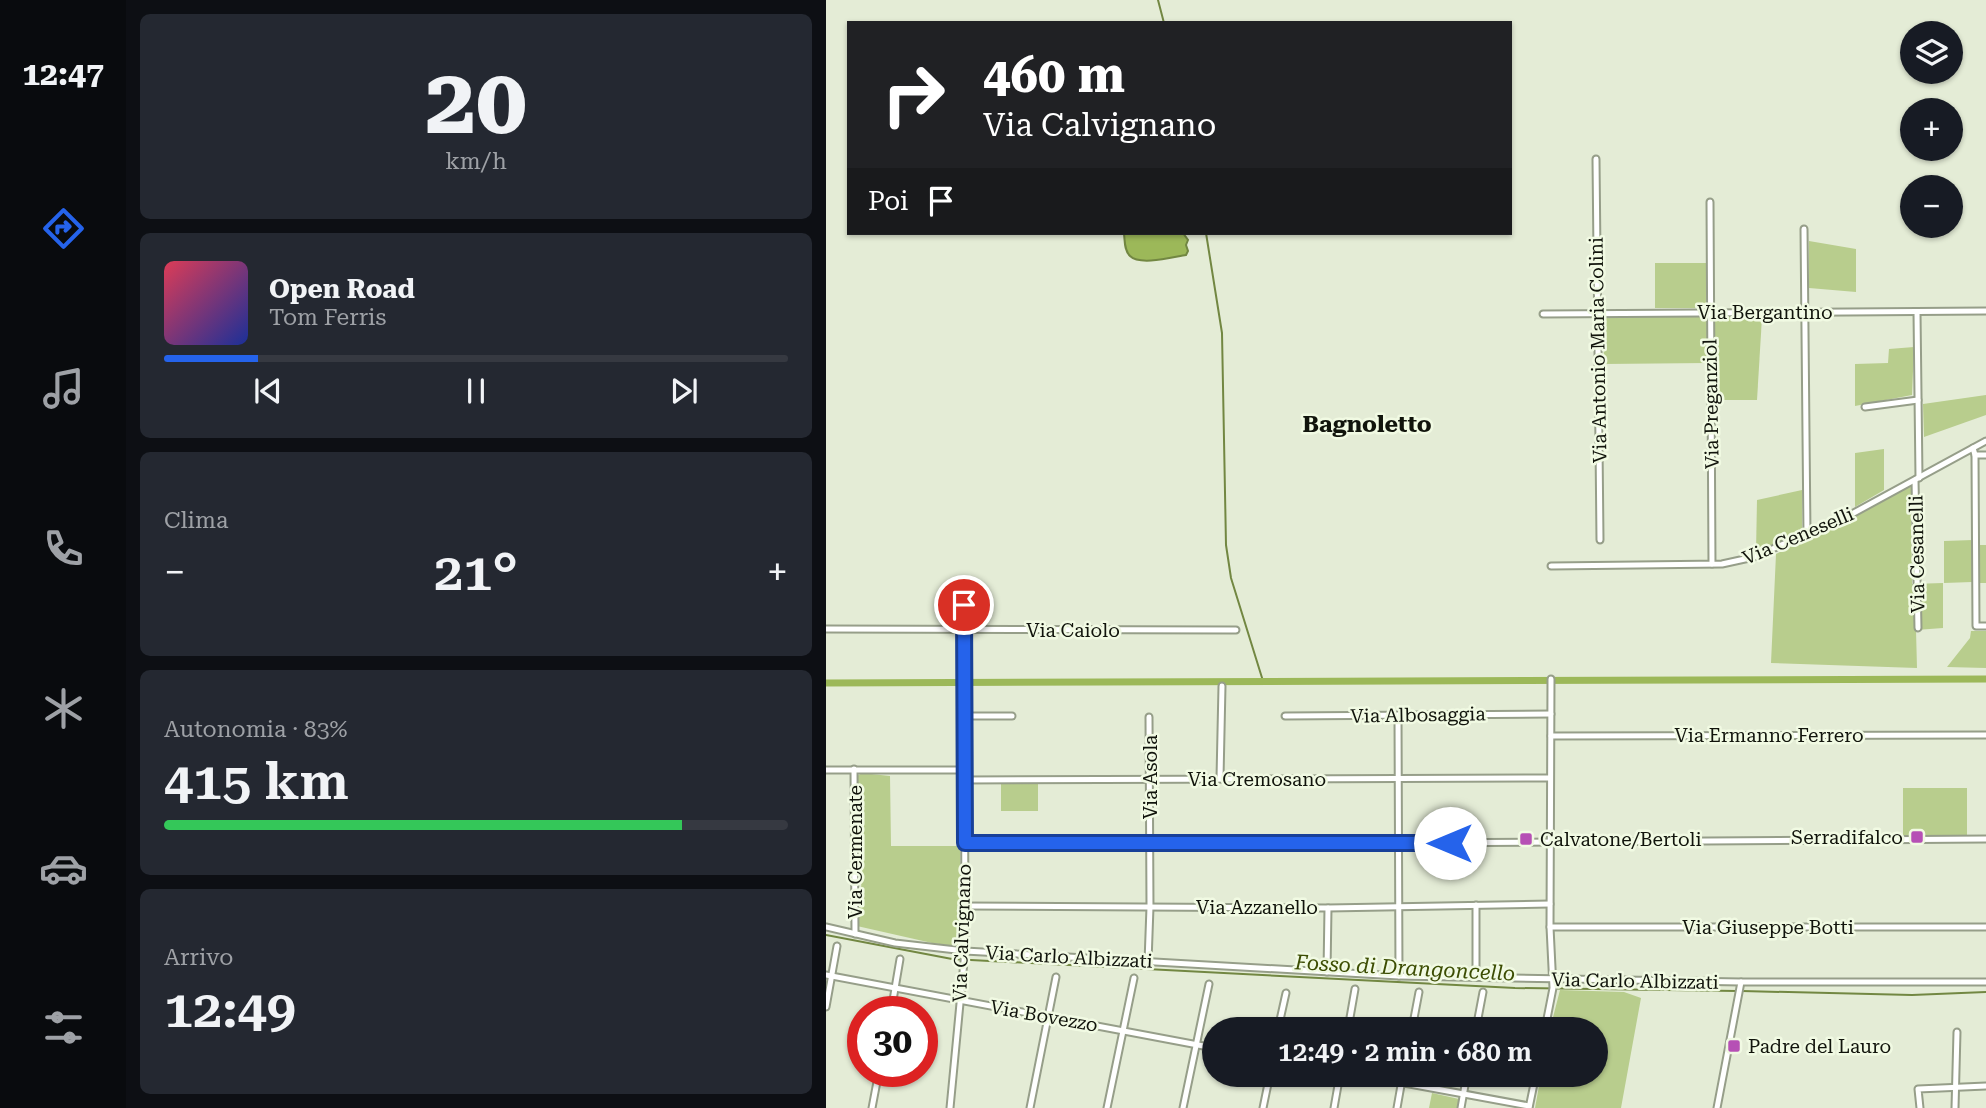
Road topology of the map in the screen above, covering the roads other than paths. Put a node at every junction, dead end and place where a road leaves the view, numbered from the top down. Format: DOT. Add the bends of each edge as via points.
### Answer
graph roads {
  1 [pos="1597,159"];
  2 [pos="1710,202"];
  3 [pos="1804,229"];
  4 [pos="1986,311"];
  5 [pos="1710,312"];
  6 [pos="1805,312"];
  7 [pos="1917,312"];
  8 [pos="1543,314"];
  9 [pos="1598,314"];
  10 [pos="1918,400"];
  11 [pos="1865,407"];
  12 [pos="1986,441"];
  13 [pos="1973,448"];
  14 [pos="1975,455"];
  15 [pos="1986,455"];
  16 [pos="1917,479"];
  17 [pos="1807,535"];
  18 [pos="1600,540"];
  19 [pos="1986,540"];
  20 [pos="1976,541"];
  21 [pos="1712,564"];
  22 [pos="1551,566"];
  23 [pos="964,581"];
  24 [pos="1986,626"];
  25 [pos="1918,628"];
  26 [pos="826,629"];
  27 [pos="964,630"];
  28 [pos="1236,630"];
  29 [pos="1551,680"];
  30 [pos="1222,686"];
  31 [pos="1551,714"];
  32 [pos="1398,715"];
  33 [pos="964,716"];
  34 [pos="1012,716"];
  35 [pos="1285,716"];
  36 [pos="1149,717"];
  37 [pos="1986,735"];
  38 [pos="1551,736"];
  39 [pos="826,769"];
  40 [pos="855,769"];
  41 [pos="964,770"];
  42 [pos="1220,778"];
  43 [pos="1398,778"];
  44 [pos="1550,778"];
  45 [pos="1150,779"];
  46 [pos="964,780"];
  47 [pos="1986,839"];
  48 [pos="1551,842"];
  49 [pos="965,843"];
  50 [pos="1150,843"];
  51 [pos="1399,843"];
  52 [pos="1550,904"];
  53 [pos="1476,905"];
  54 [pos="964,906"];
  55 [pos="1398,906"];
  56 [pos="1150,907"];
  57 [pos="1328,908"];
  58 [pos="826,927"];
  59 [pos="1986,927"];
  60 [pos="1550,928"];
  61 [pos="855,934"];
  62 [pos="837,946"];
  63 [pos="965,951"];
  64 [pos="900,959"];
  65 [pos="1148,962"];
  66 [pos="1327,972"];
  67 [pos="829,976"];
  68 [pos="1399,976"];
  69 [pos="1056,977"];
  70 [pos="1476,977"];
  71 [pos="1134,978"];
  72 [pos="1552,980"];
  73 [pos="1741,982"];
  74 [pos="1986,982"];
  75 [pos="1209,984"];
  76 [pos="895,988"];
  77 [pos="1355,989"];
  78 [pos="1419,992"];
  79 [pos="1483,992"];
  80 [pos="1286,993"];
  81 [pos="894,996"];
  82 [pos="961,1000"];
  83 [pos="826,1007"];
  84 [pos="1048,1017"];
  85 [pos="1281,1017"];
  86 [pos="1350,1017"];
  87 [pos="1414,1017"];
  88 [pos="1478,1017"];
  89 [pos="1548,1017"];
  90 [pos="1123,1030"];
  91 [pos="1957,1032"];
  92 [pos="1195,1044"];
  93 [pos="1202,1045"];
  94 [pos="1955,1086"];
  95 [pos="1986,1086"];
  96 [pos="876,1087"];
  97 [pos="1267,1087"];
  98 [pos="1338,1087"];
  99 [pos="1400,1087"];
  100 [pos="1422,1087"];
  101 [pos="1465,1087"];
  102 [pos="1533,1087"];
  103 [pos="1463,1095"];
  104 [pos="1529,1107"];
  105 [pos="872,1108"];
  106 [pos="950,1108"];
  107 [pos="1030,1108"];
  108 [pos="1107,1108"];
  109 [pos="1183,1108"];
  110 [pos="1263,1108"];
  111 [pos="1334,1108"];
  112 [pos="1397,1108"];
  113 [pos="1461,1108"];
  114 [pos="1717,1108"];
  115 [pos="1920,1108"];
  116 [pos="1955,1108"];
  1 -- 9 [label="street, Via Antonio Maria Colini"];
  2 -- 5 [label="street, Via Preganziol"];
  3 -- 6 [label="street"];
  4 -- 7 [label="street, Via Bergantino"];
  5 -- 6 [label="street, Via Bergantino"];
  5 -- 9 [label="street, Via Bergantino"];
  5 -- 21 [label="street, Via Preganziol"];
  6 -- 7 [label="street, Via Bergantino"];
  6 -- 17 [label="street"];
  7 -- 10 [label="street, Via Cesanelli"];
  8 -- 9 [label="street, Via Bergantino"];
  9 -- 18 [label="street, Via Antonio Maria Colini"];
  10 -- 11 [label="street"];
  10 -- 16 [label="street, Via Cesanelli"];
  12 -- 13 [label="street, Via Ceneselli"];
  13 -- 14 [label="street"];
  13 -- 16 [label="street, Via Ceneselli"];
  14 -- 15 [label="street"];
  14 -- 20 [label="street"];
  16 -- 17 [label="street, Via Ceneselli"];
  16 -- 25 [label="street, Via Cesanelli"];
  17 -- 21 [label="street, Via Ceneselli" via="1749,559"];
  19 -- 20 [label="street"];
  20 -- 24 [label="street" via="1976,626"];
  21 -- 22 [label="street, Via Ceneselli"];
  23 -- 27 [label="street, Via Calvignano"];
  26 -- 27 [label="street, Via Caiolo"];
  27 -- 28 [label="street, Via Caiolo"];
  27 -- 33 [label="street, Via Calvignano"];
  29 -- 31 [label="street"];
  30 -- 42 [label="street"];
  31 -- 32 [label="street, Via Albosaggia"];
  31 -- 38 [label="street"];
  32 -- 35 [label="street, Via Albosaggia"];
  32 -- 43 [label="street"];
  33 -- 34 [label="street"];
  33 -- 41 [label="street, Via Calvignano"];
  36 -- 45 [label="street, Via Asola"];
  37 -- 38 [label="street, Via Ermanno Ferrero"];
  38 -- 44 [label="street"];
  39 -- 40 [label="street"];
  40 -- 41 [label="street"];
  40 -- 61 [label="street, Via Cermenate"];
  41 -- 46 [label="street, Via Calvignano"];
  42 -- 43 [label="street, Via Cremosano"];
  42 -- 45 [label="street, Via Cremosano"];
  43 -- 44 [label="street, Via Cremosano"];
  43 -- 51 [label="street"];
  44 -- 48 [label="street"];
  45 -- 46 [label="street, Via Cremosano"];
  45 -- 50 [label="street, Via Asola"];
  46 -- 49 [label="street, Via Calvignano"];
  47 -- 48 [label="street"];
  48 -- 51 [label="street"];
  48 -- 52 [label="street"];
  49 -- 50 [label="street"];
  49 -- 54 [label="street, Via Calvignano"];
  50 -- 51 [label="street"];
  50 -- 56 [label="street, Via Asola"];
  51 -- 55 [label="street"];
  52 -- 53 [label="street, Via Azzanello"];
  52 -- 60 [label="street"];
  53 -- 55 [label="street, Via Azzanello"];
  53 -- 70 [label="street"];
  54 -- 56 [label="street, Via Azzanello"];
  54 -- 63 [label="street, Via Calvignano"];
  55 -- 57 [label="street, Via Azzanello"];
  55 -- 68 [label="street"];
  56 -- 57 [label="street, Via Azzanello"];
  56 -- 65 [label="street, Via Asola"];
  57 -- 66 [label="street"];
  58 -- 61 [label="street, Via Carlo Albizzati"];
  59 -- 60 [label="street, Via Giuseppe Botti"];
  60 -- 72 [label="street"];
  61 -- 63 [label="street, Via Carlo Albizzati"];
  62 -- 67 [label="street"];
  63 -- 65 [label="street, Via Carlo Albizzati"];
  63 -- 82 [label="street, Via Calvignano"];
  64 -- 76 [label="street"];
  65 -- 66 [label="street, Via Carlo Albizzati"];
  66 -- 68 [label="street, Via Carlo Albizzati"];
  67 -- 76 [label="street, Via Bovezzo"];
  67 -- 83 [label="street"];
  68 -- 70 [label="street, Via Carlo Albizzati"];
  69 -- 84 [label="street"];
  70 -- 72 [label="street, Via Carlo Albizzati"];
  71 -- 90 [label="street"];
  72 -- 73 [label="street, Via Carlo Albizzati"];
  72 -- 89 [label="street"];
  73 -- 74 [label="street, Via Carlo Albizzati"];
  73 -- 114 [label="street"];
  75 -- 92 [label="street"];
  76 -- 81 [label="street"];
  76 -- 82 [label="street, Via Bovezzo"];
  77 -- 86 [label="street"];
  78 -- 87 [label="street"];
  79 -- 88 [label="street"];
  80 -- 85 [label="street"];
  82 -- 84 [label="street, Via Bovezzo"];
  82 -- 106 [label="street, Via Calvignano"];
  84 -- 90 [label="street, Via Bovezzo"];
  84 -- 107 [label="street"];
  90 -- 92 [label="street, Via Bovezzo"];
  90 -- 108 [label="street"];
  91 -- 94 [label="street"];
  92 -- 93 [label="street, Via Bovezzo"];
  92 -- 109 [label="street"];
  94 -- 95 [label="street"];
  94 -- 115 [label="street" via="1918,1089"];
  94 -- 116 [label="street"];
  96 -- 105 [label="street"];
  97 -- 110 [label="street"];
  98 -- 111 [label="street"];
  99 -- 112 [label="street"];
  100 -- 103 [label="street"];
  101 -- 103 [label="street"];
  102 -- 104 [label="street"];
  103 -- 104 [label="street"];
  103 -- 113 [label="street"];
}
